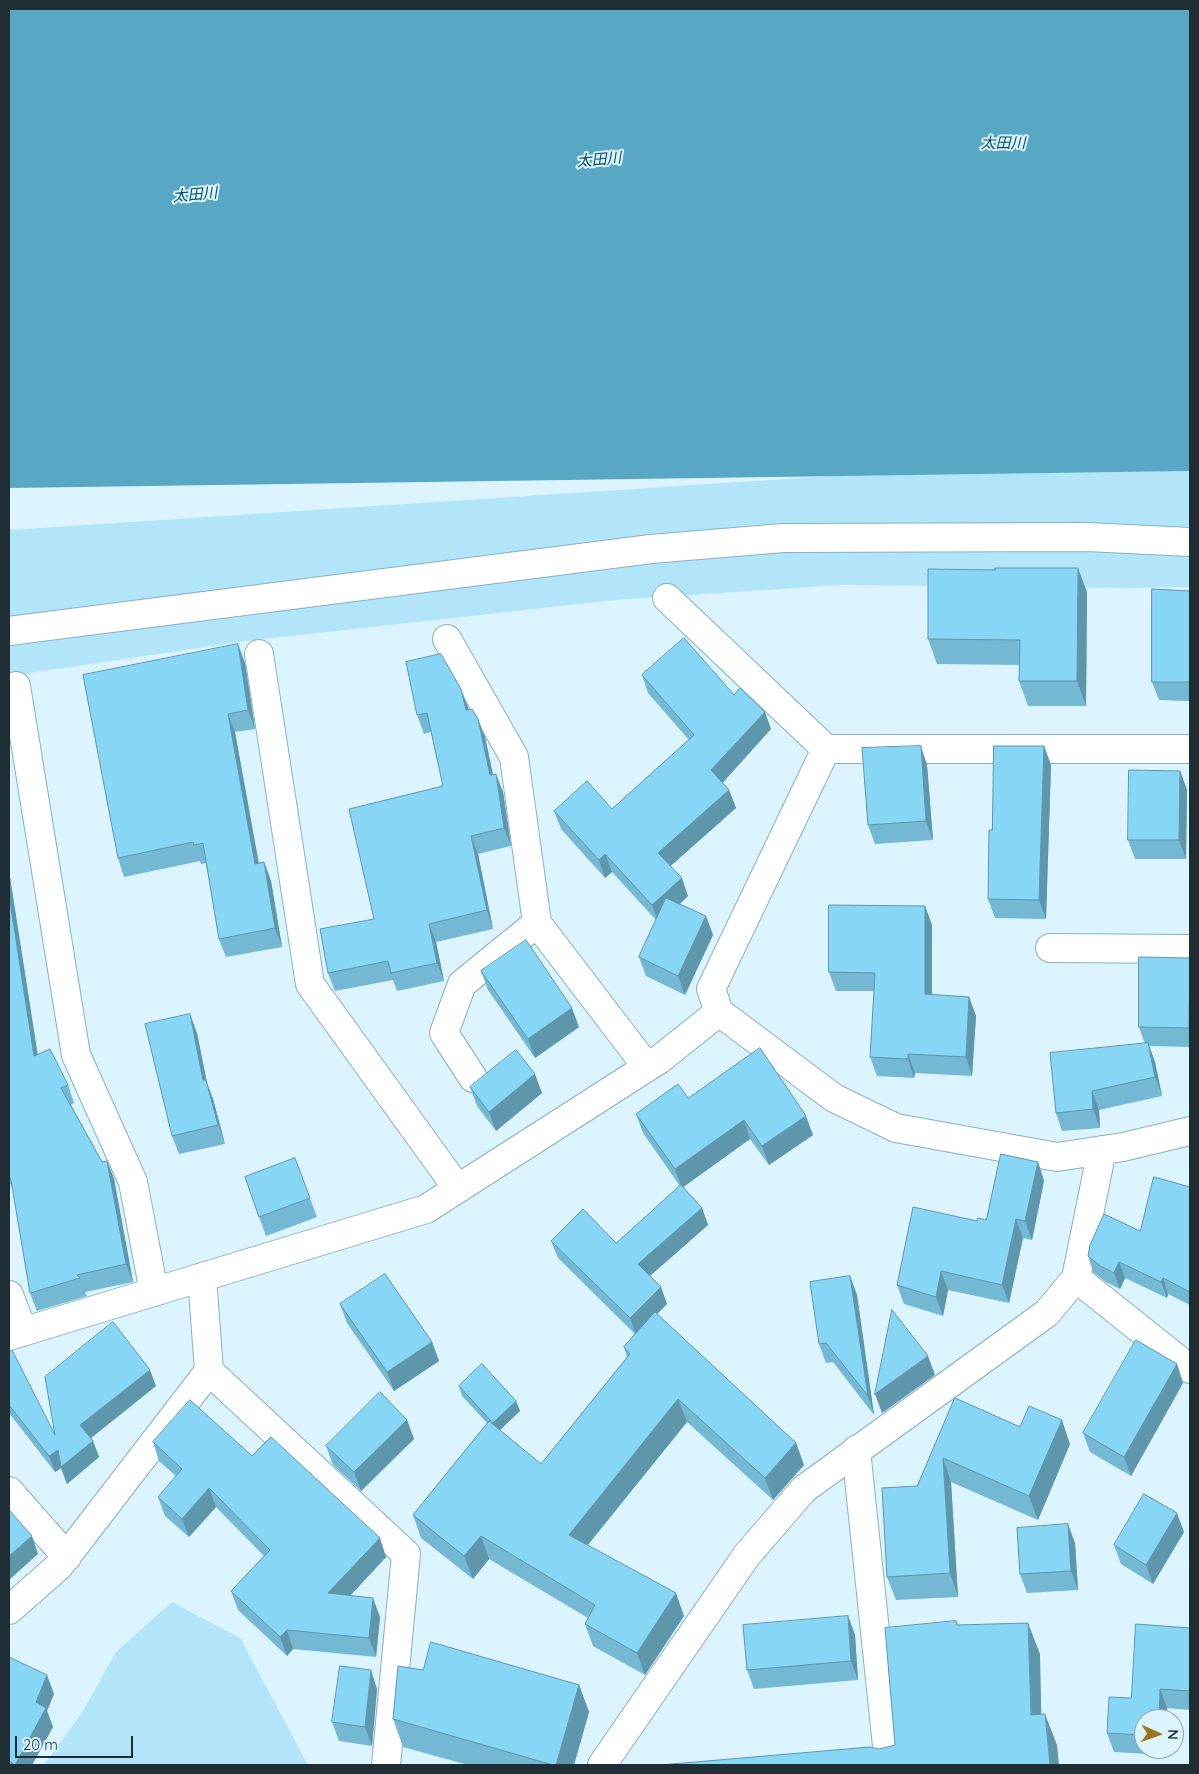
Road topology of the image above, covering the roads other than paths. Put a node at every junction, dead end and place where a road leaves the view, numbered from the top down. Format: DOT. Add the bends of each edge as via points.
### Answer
graph roads {
  1 [pos="1190,542"];
  2 [pos="667,598"];
  3 [pos="9,631"];
  4 [pos="447,639"];
  5 [pos="259,654"];
  6 [pos="16,686"];
  7 [pos="826,749"];
  8 [pos="1190,749"];
  9 [pos="537,923"];
  10 [pos="1050,948"];
  11 [pos="1190,949"];
  12 [pos="719,1012"];
  13 [pos="647,1067"];
  14 [pos="473,1078"];
  15 [pos="1190,1131"];
  16 [pos="1102,1150"];
  17 [pos="458,1189"];
  18 [pos="202,1278"];
  19 [pos="1076,1278"];
  20 [pos="154,1292"];
  21 [pos="9,1295"];
  22 [pos="16,1334"];
  23 [pos="1190,1369"];
  24 [pos="209,1371"];
  25 [pos="856,1450"];
  26 [pos="9,1491"];
  27 [pos="67,1557"];
  28 [pos="9,1610"];
  29 [pos="386,1765"];
  30 [pos="602,1765"];
  31 [pos="889,1765"];
  1 -- 3 [label="street" via="1087,536 783,538 651,549"];
  2 -- 7 [label="street"];
  4 -- 9 [label="street" via="514,757"];
  5 -- 17 [label="street" via="310,984"];
  6 -- 20 [label="street" via="76,1055 133,1182"];
  7 -- 8 [label="street"];
  7 -- 12 [label="street" via="711,990"];
  9 -- 13 [label="street"];
  9 -- 14 [label="street" via="462,984 444,1033"];
  10 -- 11 [label="street"];
  12 -- 13 [label="street"];
  12 -- 16 [label="street" via="834,1098 896,1128 1057,1157"];
  13 -- 17 [label="street"];
  15 -- 16 [label="street"];
  16 -- 19 [label="street"];
  17 -- 18 [label="street" via="426,1209"];
  18 -- 20 [label="street"];
  18 -- 24 [label="street"];
  19 -- 23 [label="street"];
  19 -- 25 [label="street" via="1047,1313"];
  20 -- 22 [label="street"];
  21 -- 22 [label="street"];
  24 -- 27 [label="street"];
  24 -- 29 [label="street" via="406,1554"];
  25 -- 30 [label="street" via="804,1489 747,1555"];
  25 -- 31 [label="street"];
  26 -- 27 [label="street"];
  27 -- 28 [label="street"];
}
